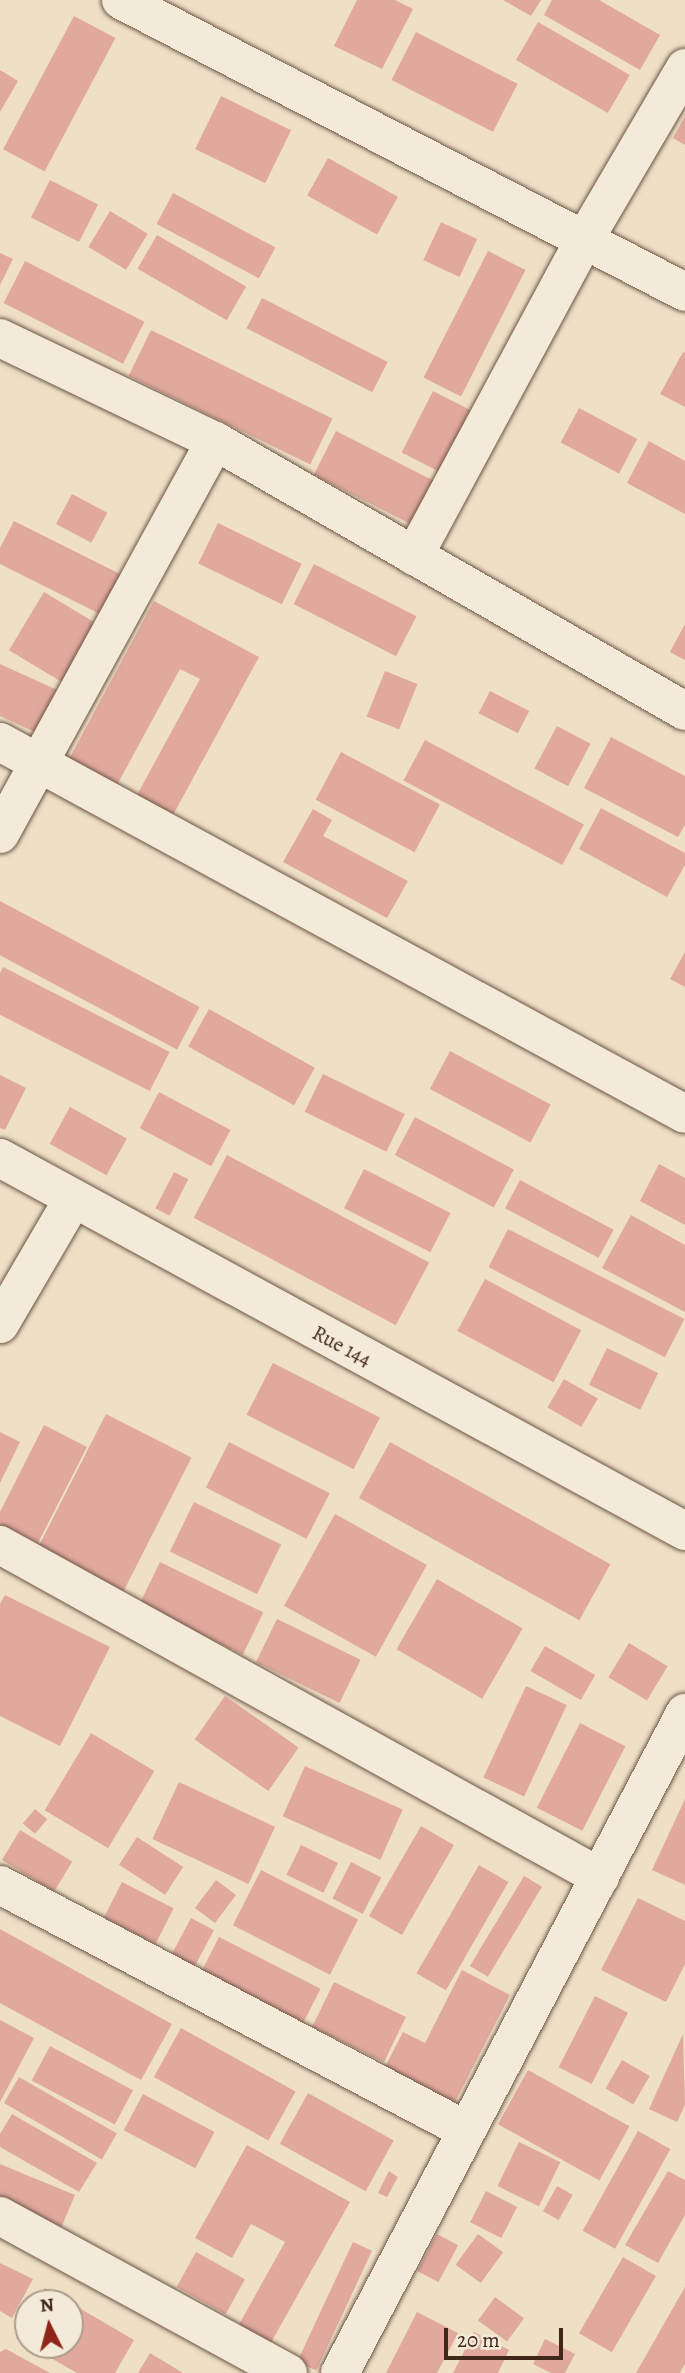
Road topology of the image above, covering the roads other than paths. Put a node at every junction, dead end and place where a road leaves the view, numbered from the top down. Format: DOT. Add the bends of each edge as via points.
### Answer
graph roads {
  1 [pos="121,0"];
  2 [pos="685,68"];
  3 [pos="586,237"];
  4 [pos="685,292"];
  5 [pos="0,338"];
  6 [pos="215,441"];
  7 [pos="414,556"];
  8 [pos="685,711"];
  9 [pos="0,742"];
  10 [pos="39,761"];
  11 [pos="0,834"];
  12 [pos="685,1114"];
  13 [pos="0,1158"];
  14 [pos="72,1201"];
  15 [pos="0,1324"];
  16 [pos="685,1531"];
  17 [pos="0,1545"];
  18 [pos="685,1713"];
  19 [pos="600,1877"];
  20 [pos="0,1885"];
  21 [pos="464,2129"];
  22 [pos="0,2216"];
  23 [pos="288,2373"];
  24 [pos="340,2373"];
  1 -- 3 [label="street"];
  2 -- 3 [label="street"];
  3 -- 4 [label="street"];
  3 -- 7 [label="street"];
  5 -- 6 [label="street"];
  6 -- 7 [label="street"];
  6 -- 10 [label="street"];
  7 -- 8 [label="street"];
  9 -- 10 [label="street"];
  10 -- 11 [label="street"];
  10 -- 12 [label="street"];
  13 -- 14 [label="street, Rue 144"];
  14 -- 15 [label="street"];
  14 -- 16 [label="street, Rue 144"];
  17 -- 19 [label="street"];
  18 -- 19 [label="street"];
  19 -- 21 [label="street"];
  20 -- 21 [label="street"];
  21 -- 24 [label="street"];
  22 -- 23 [label="street"];
}
